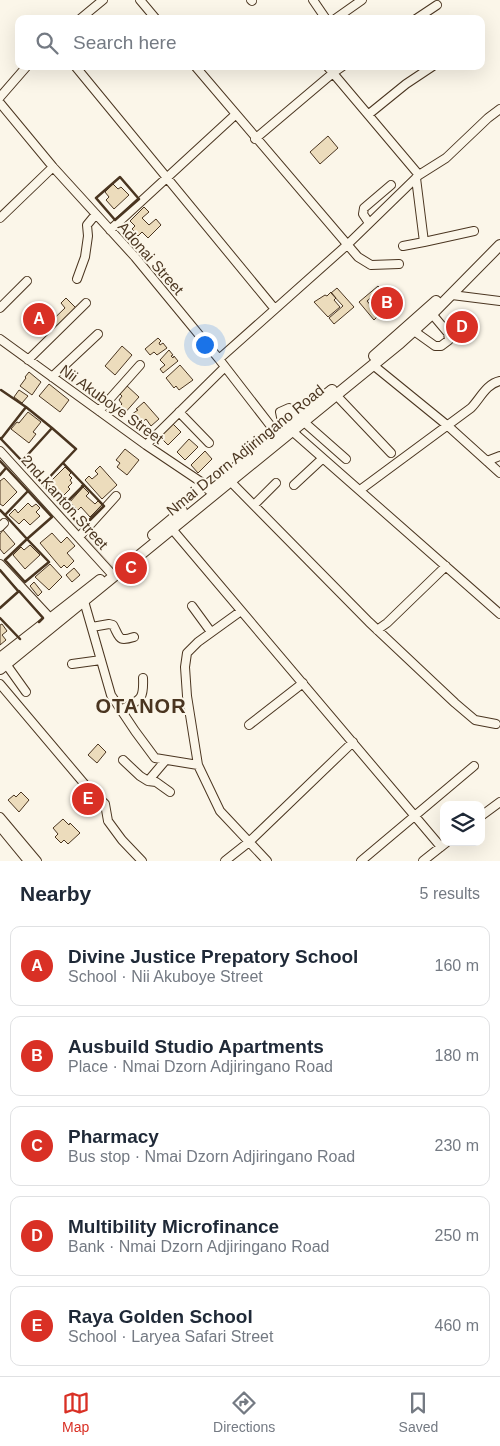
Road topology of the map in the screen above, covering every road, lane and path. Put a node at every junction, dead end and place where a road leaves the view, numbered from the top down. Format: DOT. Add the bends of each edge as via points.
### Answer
graph roads {
  1 [pos="102,0"];
  2 [pos="140,0"];
  3 [pos="313,0"];
  4 [pos="362,0"];
  5 [pos="437,5"];
  6 [pos="85,15"];
  7 [pos="153,15"];
  8 [pos="323,15"];
  9 [pos="341,15"];
  10 [pos="422,15"];
  11 [pos="24,70"];
  12 [pos="79,70"];
  13 [pos="198,70"];
  14 [pos="330,70"];
  15 [pos="427,70"];
  16 [pos="0,97"];
  17 [pos="0,103"];
  18 [pos="500,109"];
  19 [pos="369,114"];
  20 [pos="235,115"];
  21 [pos="255,139"];
  22 [pos="53,168"];
  23 [pos="417,177"];
  24 [pos="168,178"];
  25 [pos="391,185"];
  26 [pos="96,214"];
  27 [pos="0,218"];
  28 [pos="369,223"];
  29 [pos="110,230"];
  30 [pos="474,231"];
  31 [pos="500,236"];
  32 [pos="424,242"];
  33 [pos="347,245"];
  34 [pos="500,245"];
  35 [pos="403,246"];
  36 [pos="399,264"];
  37 [pos="77,279"];
  38 [pos="27,281"];
  39 [pos="452,295"];
  40 [pos="500,301"];
  41 [pos="86,303"];
  42 [pos="0,308"];
  43 [pos="274,308"];
  44 [pos="432,314"];
  45 [pos="414,330"];
  46 [pos="98,334"];
  47 [pos="0,339"];
  48 [pos="218,359"];
  49 [pos="28,360"];
  50 [pos="140,365"];
  51 [pos="373,365"];
  52 [pos="225,367"];
  53 [pos="52,378"];
  54 [pos="500,381"];
  55 [pos="336,395"];
  56 [pos="99,410"];
  57 [pos="179,412"];
  58 [pos="301,419"];
  59 [pos="448,426"];
  60 [pos="290,428"];
  61 [pos="277,434"];
  62 [pos="209,443"];
  63 [pos="146,445"];
  64 [pos="0,451"];
  65 [pos="391,453"];
  66 [pos="500,456"];
  67 [pos="322,459"];
  68 [pos="346,459"];
  69 [pos="487,461"];
  70 [pos="244,465"];
  71 [pos="500,473"];
  72 [pos="230,481"];
  73 [pos="276,483"];
  74 [pos="294,486"];
  75 [pos="210,488"];
  76 [pos="360,490"];
  77 [pos="116,496"];
  78 [pos="254,504"];
  79 [pos="172,529"];
  80 [pos="79,537"];
  81 [pos="0,564"];
  82 [pos="446,566"];
  83 [pos="110,572"];
  84 [pos="84,601"];
  85 [pos="192,606"];
  86 [pos="241,611"];
  87 [pos="500,614"];
  88 [pos="50,619"];
  89 [pos="92,627"];
  90 [pos="377,630"];
  91 [pos="211,632"];
  92 [pos="134,638"];
  93 [pos="101,660"];
  94 [pos="2,664"];
  95 [pos="72,664"];
  96 [pos="142,678"];
  97 [pos="303,683"];
  98 [pos="0,684"];
  99 [pos="26,692"];
  100 [pos="121,710"];
  101 [pos="496,724"];
  102 [pos="249,725"];
  103 [pos="353,742"];
  104 [pos="123,760"];
  105 [pos="165,761"];
  106 [pos="198,765"];
  107 [pos="474,766"];
  108 [pos="148,781"];
  109 [pos="170,792"];
  110 [pos="500,802"];
  111 [pos="485,813"];
  112 [pos="416,816"];
  113 [pos="0,817"];
  114 [pos="0,827"];
  115 [pos="440,840"];
  116 [pos="249,842"];
  117 [pos="442,846"];
  118 [pos="28,861"];
  119 [pos="37,861"];
  120 [pos="142,861"];
  121 [pos="225,861"];
  122 [pos="267,861"];
  123 [pos="361,861"];
  124 [pos="424,861"];
  1 -- 6 [label="street"];
  2 -- 7 [label="street"];
  3 -- 8 [label="street"];
  4 -- 9 [label="street"];
  5 -- 10 [label="street"];
  11 -- 16 [label="street"];
  12 -- 24 [label="street"];
  13 -- 20 [label="street"];
  14 -- 19 [label="street"];
  14 -- 21 [label="street"];
  15 -- 19 [label="street"];
  17 -- 22 [label="street, Adonai Street"];
  18 -- 23 [label="street" via="446,158"];
  19 -- 23 [label="street"];
  20 -- 21 [label="street"];
  20 -- 24 [label="street"];
  21 -- 33 [label="street"];
  22 -- 26 [label="street, Adonai Street"];
  22 -- 27 [label="street"];
  23 -- 28 [label="street"];
  23 -- 32 [label="street"];
  24 -- 29 [label="street"];
  24 -- 43 [label="street"];
  25 -- 28 [label="street" via="364,208 363,214"];
  26 -- 29 [label="street, Adonai Street"];
  26 -- 37 [label="street" via="87,225 85,257"];
  28 -- 33 [label="street"];
  29 -- 48 [label="street, Adonai Street"];
  30 -- 32 [label="street"];
  31 -- 58 [label="main road, Nmai Dzorn Adjiringano Road" via="427,309"];
  32 -- 35 [label="street"];
  33 -- 36 [label="street" via="358,258 371,265"];
  33 -- 43 [label="street"];
  34 -- 39 [label="main road, Nmai Dzorn Adjiringano Road"];
  38 -- 42 [label="street"];
  39 -- 40 [label="street"];
  39 -- 44 [label="main road, Nmai Dzorn Adjiringano Road"];
  41 -- 49 [label="street"];
  43 -- 48 [label="street"];
  44 -- 45 [label="main road, Nmai Dzorn Adjiringano Road"];
  44 -- 45 [label="street" via="448,333 449,340 442,346 435,346"];
  45 -- 51 [label="main road, Nmai Dzorn Adjiringano Road"];
  46 -- 53 [label="street"];
  47 -- 49 [label="street, Nii Akuboye Street"];
  48 -- 52 [label="street, Adonai Street"];
  49 -- 53 [label="street, Nii Akuboye Street"];
  50 -- 56 [label="street"];
  51 -- 55 [label="main road, Nmai Dzorn Adjiringano Road"];
  51 -- 59 [label="street"];
  52 -- 57 [label="street"];
  52 -- 61 [label="street, Adonai Street"];
  53 -- 56 [label="street, Nii Akuboye Street"];
  54 -- 59 [label="street" via="482,393 476,404"];
  55 -- 58 [label="main road, Nmai Dzorn Adjiringano Road"];
  55 -- 65 [label="street"];
  56 -- 63 [label="street, Nii Akuboye Street"];
  57 -- 62 [label="street"];
  57 -- 63 [label="street"];
  58 -- 60 [label="main road, Nmai Dzorn Adjiringano Road"];
  58 -- 60 [label="street" via="289,408 283,409 280,415"];
  58 -- 68 [label="street"];
  59 -- 69 [label="street"];
  59 -- 76 [label="street"];
  60 -- 61 [label="main road, Nmai Dzorn Adjiringano Road"];
  60 -- 67 [label="street"];
  60 -- 70 [label="main road, Nmai Dzorn Adjiringano Road"];
  61 -- 70 [label="main road, Nmai Dzorn Adjiringano Road"];
  63 -- 75 [label="street, Nii Akuboye Street"];
  64 -- 80 [label="street, 2nd Kanton Street"];
  66 -- 69 [label="street"];
  67 -- 74 [label="street"];
  67 -- 76 [label="street"];
  69 -- 71 [label="street"];
  70 -- 72 [label="main road, Nmai Dzorn Adjiringano Road"];
  70 -- 75 [label="main road, Nmai Dzorn Adjiringano Road"];
  72 -- 78 [label="street"];
  72 -- 79 [label="main road, Nmai Dzorn Adjiringano Road"];
  73 -- 78 [label="street"];
  75 -- 83 [label="main road, Nmai Dzorn Adjiringano Road"];
  76 -- 82 [label="street"];
  77 -- 80 [label="street"];
  78 -- 90 [label="street"];
  79 -- 84 [label="main road, Nmai Dzorn Adjiringano Road"];
  79 -- 86 [label="street"];
  80 -- 83 [label="street, 2nd Kanton Street"];
  81 -- 88 [label="street"];
  82 -- 87 [label="street"];
  82 -- 90 [label="street"];
  83 -- 88 [label="main road, Nmai Dzorn Adjiringano Road"];
  84 -- 89 [label="street"];
  84 -- 94 [label="main road, Nmai Dzorn Adjiringano Road"];
  85 -- 91 [label="street"];
  86 -- 91 [label="street"];
  86 -- 97 [label="street"];
  88 -- 94 [label="main road, Nmai Dzorn Adjiringano Road"];
  89 -- 92 [label="street" via="113,625 121,640"];
  89 -- 93 [label="street"];
  90 -- 101 [label="street" via="476,720"];
  91 -- 106 [label="street" via="187,653 185,667"];
  93 -- 95 [label="street"];
  93 -- 100 [label="street" via="111,695"];
  94 -- 99 [label="street"];
  96 -- 100 [label="street" via="142,697"];
  97 -- 102 [label="street"];
  97 -- 103 [label="street"];
  98 -- 120 [label="street" via="105,804 108,821"];
  100 -- 105 [label="street" via="152,755"];
  103 -- 112 [label="street"];
  103 -- 116 [label="street"];
  104 -- 108 [label="street"];
  105 -- 106 [label="street"];
  105 -- 108 [label="street"];
  106 -- 116 [label="street" via="220,811"];
  107 -- 112 [label="street"];
  108 -- 109 [label="street" via="156,782"];
  110 -- 111 [label="street"];
  112 -- 115 [label="street"];
  112 -- 123 [label="street"];
  113 -- 119 [label="street"];
  114 -- 118 [label="street"];
  116 -- 121 [label="street"];
  116 -- 122 [label="street"];
  117 -- 124 [label="street"];
}
